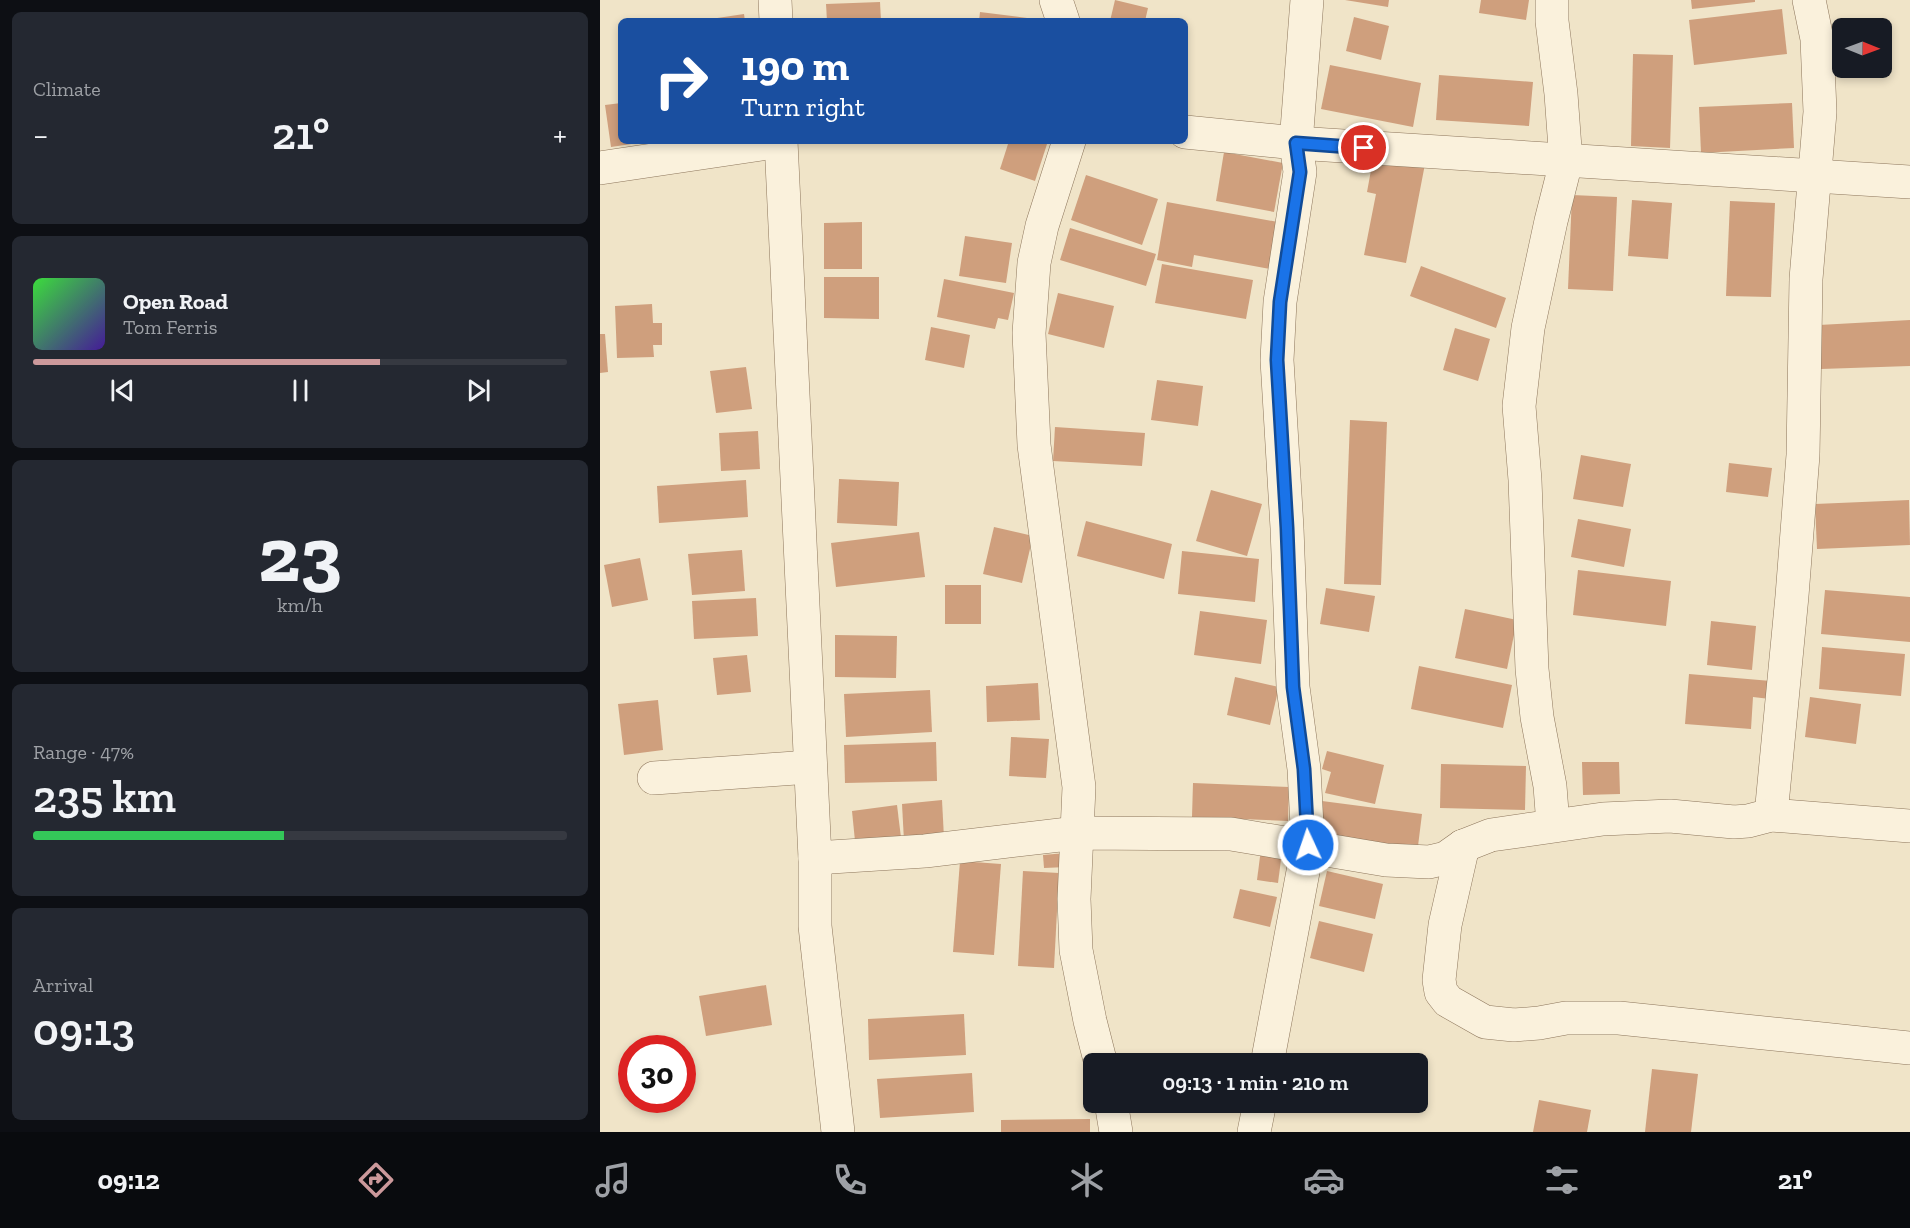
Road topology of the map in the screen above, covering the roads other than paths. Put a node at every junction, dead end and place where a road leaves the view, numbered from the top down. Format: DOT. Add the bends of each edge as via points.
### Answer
graph roads {
  1 [pos="775,0"];
  2 [pos="1056,0"];
  3 [pos="1307,0"];
  4 [pos="1552,0"];
  5 [pos="1809,0"];
  6 [pos="776,18"];
  7 [pos="1062,18"];
  8 [pos="1188,132"];
  9 [pos="1296,143"];
  10 [pos="761,144"];
  11 [pos="781,144"];
  12 [pos="1068,144"];
  13 [pos="1566,162"];
  14 [pos="600,168"];
  15 [pos="1815,176"];
  16 [pos="1910,182"];
  17 [pos="810,766"];
  18 [pos="654,778"];
  19 [pos="1771,814"];
  20 [pos="1553,825"];
  21 [pos="1910,826"];
  22 [pos="1077,833"];
  23 [pos="1308,845"];
  24 [pos="1463,846"];
  25 [pos="814,858"];
  26 [pos="1910,1048"];
  27 [pos="1098,1053"];
  28 [pos="1269,1053"];
  29 [pos="1113,1113"];
  30 [pos="1258,1113"];
  31 [pos="838,1132"];
  32 [pos="1116,1132"];
  33 [pos="1254,1132"];
  1 -- 6 [label="street"];
  2 -- 7 [label="street"];
  3 -- 9 [label="street"];
  4 -- 13 [label="street"];
  5 -- 15 [label="street" via="1817,39 1820,112"];
  8 -- 9 [label="street"];
  9 -- 13 [label="street"];
  9 -- 23 [label="street" via="1300,172 1280,302 1277,360 1293,687 1304,769"];
  10 -- 14 [label="street"];
  11 -- 17 [label="street"];
  12 -- 22 [label="street" via="1034,263 1029,333 1034,445 1079,787"];
  13 -- 15 [label="street"];
  13 -- 20 [label="street" via="1528,328 1519,406 1532,669"];
  15 -- 16 [label="street"];
  15 -- 19 [label="street" via="1806,279 1803,455"];
  17 -- 18 [label="street"];
  17 -- 25 [label="street"];
  19 -- 20 [label="street" via="1734,822 1670,816"];
  19 -- 21 [label="street"];
  20 -- 24 [label="street" via="1491,835"];
  22 -- 23 [label="street" via="1231,834"];
  22 -- 25 [label="street"];
  22 -- 27 [label="street" via="1076,950"];
  23 -- 24 [label="street" via="1386,860 1429,862 1446,858"];
  23 -- 28 [label="street"];
  24 -- 26 [label="street" via="1444,925 1440,992 1448,1001 1485,1022 1514,1025 1566,1018 1619,1018"];
  25 -- 31 [label="street" via="815,926"];
  29 -- 32 [label="street"];
  30 -- 33 [label="street"];
}
